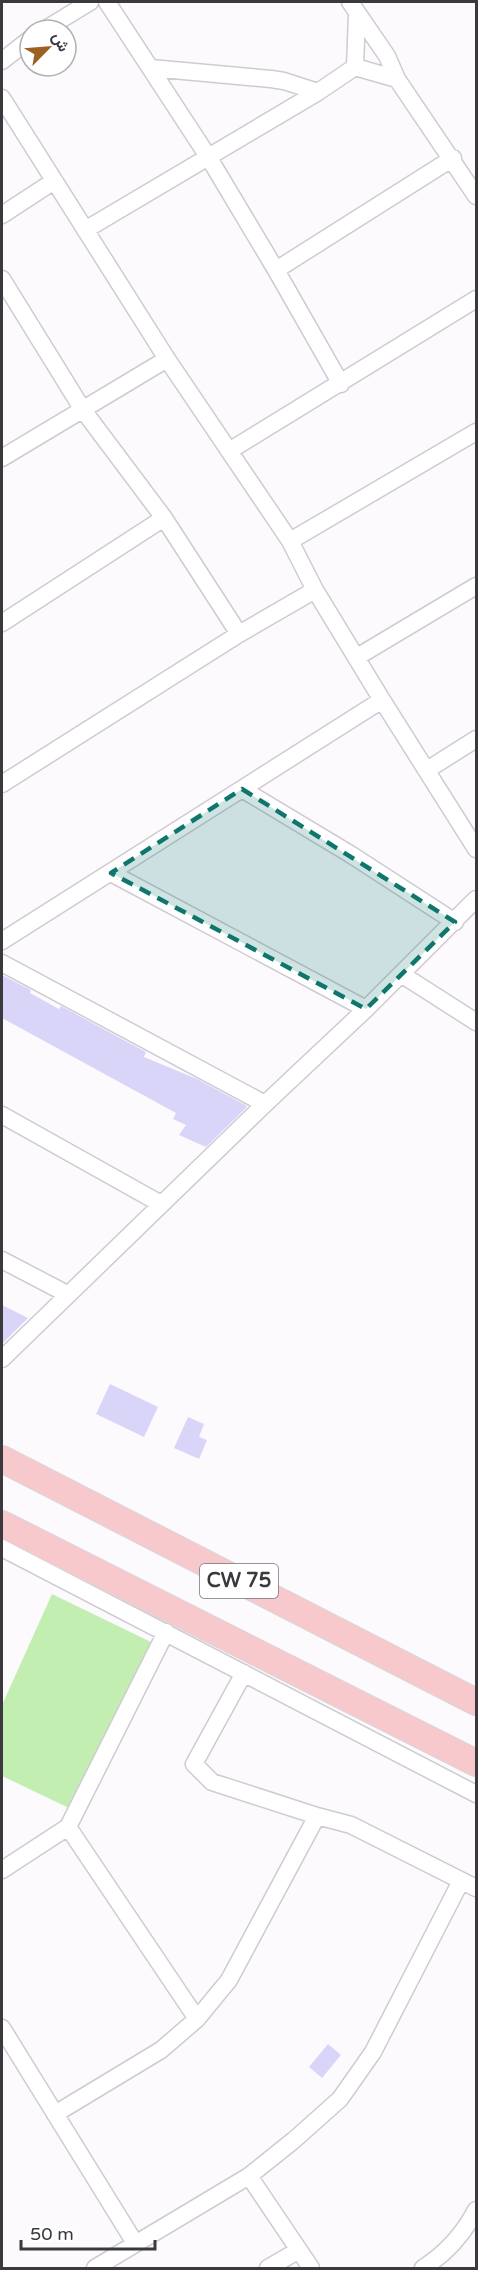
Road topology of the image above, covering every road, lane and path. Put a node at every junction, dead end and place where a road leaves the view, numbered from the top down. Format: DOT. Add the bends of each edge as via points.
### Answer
graph roads {
  1 [pos="90,2"];
  2 [pos="107,2"];
  3 [pos="353,8"];
  4 [pos="64,18"];
  5 [pos="18,46"];
  6 [pos="2,61"];
  7 [pos="355,67"];
  8 [pos="151,68"];
  9 [pos="397,79"];
  10 [pos="318,93"];
  11 [pos="2,98"];
  12 [pos="209,158"];
  13 [pos="453,158"];
  14 [pos="54,181"];
  15 [pos="477,196"];
  16 [pos="2,215"];
  17 [pos="86,230"];
  18 [pos="276,270"];
  19 [pos="2,279"];
  20 [pos="477,299"];
  21 [pos="167,358"];
  22 [pos="341,384"];
  23 [pos="83,410"];
  24 [pos="477,432"];
  25 [pos="229,451"];
  26 [pos="2,458"];
  27 [pos="164,518"];
  28 [pos="290,542"];
  29 [pos="477,586"];
  30 [pos="315,590"];
  31 [pos="2,623"];
  32 [pos="239,634"];
  33 [pos="357,657"];
  34 [pos="382,699"];
  35 [pos="477,739"];
  36 [pos="427,770"];
  37 [pos="2,784"];
  38 [pos="242,789"];
  39 [pos="477,849"];
  40 [pos="111,873"];
  41 [pos="477,899"];
  42 [pos="455,922"];
  43 [pos="2,941"];
  44 [pos="2,963"];
  45 [pos="401,974"];
  46 [pos="366,1010"];
  47 [pos="477,1022"];
  48 [pos="265,1104"];
  49 [pos="2,1115"];
  50 [pos="161,1204"];
  51 [pos="2,1260"];
  52 [pos="67,1294"];
  53 [pos="2,1359"];
  54 [pos="2,1459"];
  55 [pos="2,1524"];
  56 [pos="2,1548"];
  57 [pos="166,1632"];
  58 [pos="244,1673"];
  59 [pos="477,1702"];
  60 [pos="477,1763"];
  61 [pos="477,1794"];
  62 [pos="317,1816"];
  63 [pos="68,1827"];
  64 [pos="2,1870"];
  65 [pos="461,1881"];
  66 [pos="477,1888"];
  67 [pos="197,2019"];
  68 [pos="2,2028"];
  69 [pos="55,2114"];
  70 [pos="249,2176"];
  71 [pos="477,2210"];
  72 [pos="135,2243"];
  73 [pos="299,2250"];
  74 [pos="95,2268"];
  75 [pos="268,2268"];
  76 [pos="311,2268"];
  77 [pos="423,2268"];
  1 -- 4 [label="street"];
  2 -- 8 [label="street"];
  3 -- 7 [label="street"];
  3 -- 9 [label="street" via="387,56"];
  5 -- 6 [label="street"];
  7 -- 9 [label="street"];
  7 -- 10 [label="street"];
  8 -- 10 [label="street" via="271,79"];
  8 -- 12 [label="street"];
  9 -- 13 [label="street"];
  10 -- 12 [label="street"];
  11 -- 14 [label="street"];
  12 -- 17 [label="street"];
  12 -- 18 [label="street"];
  13 -- 15 [label="street"];
  13 -- 18 [label="street"];
  14 -- 16 [label="street"];
  14 -- 17 [label="street"];
  17 -- 21 [label="street"];
  18 -- 22 [label="street"];
  19 -- 23 [label="street"];
  20 -- 22 [label="street"];
  21 -- 23 [label="street"];
  21 -- 25 [label="street"];
  22 -- 25 [label="street"];
  23 -- 26 [label="street"];
  23 -- 27 [label="street"];
  24 -- 28 [label="street"];
  25 -- 28 [label="street"];
  27 -- 31 [label="street"];
  27 -- 32 [label="street"];
  28 -- 30 [label="street"];
  29 -- 33 [label="street"];
  30 -- 32 [label="street"];
  30 -- 33 [label="street"];
  32 -- 37 [label="street"];
  33 -- 34 [label="street"];
  34 -- 36 [label="street"];
  34 -- 38 [label="street"];
  35 -- 36 [label="street"];
  36 -- 39 [label="street"];
  38 -- 40 [label="street"];
  38 -- 42 [label="street"];
  40 -- 43 [label="street"];
  40 -- 46 [label="street"];
  41 -- 42 [label="street"];
  42 -- 45 [label="street"];
  44 -- 48 [label="street"];
  45 -- 46 [label="street"];
  45 -- 47 [label="street"];
  46 -- 48 [label="street"];
  48 -- 50 [label="street"];
  49 -- 50 [label="street"];
  50 -- 52 [label="street"];
  51 -- 52 [label="street"];
  52 -- 53 [label="street"];
  54 -- 59 [label="main road, CW 75"];
  55 -- 60 [label="main road, CW 75"];
  56 -- 57 [label="street"];
  57 -- 58 [label="street"];
  57 -- 63 [label="street"];
  58 -- 61 [label="street"];
  58 -- 62 [label="street" via="194,1764 212,1782"];
  62 -- 65 [label="street" via="351,1825"];
  62 -- 67 [label="street" via="229,1980"];
  63 -- 64 [label="street"];
  63 -- 67 [label="street"];
  65 -- 66 [label="street"];
  65 -- 70 [label="street" via="373,2052 340,2099"];
  67 -- 69 [label="street" via="161,2050"];
  68 -- 69 [label="street"];
  69 -- 72 [label="street"];
  70 -- 72 [label="street"];
  70 -- 73 [label="street"];
  71 -- 77 [label="street" via="465,2232 440,2258"];
  72 -- 74 [label="street"];
  73 -- 75 [label="street"];
  73 -- 76 [label="street"];
}
